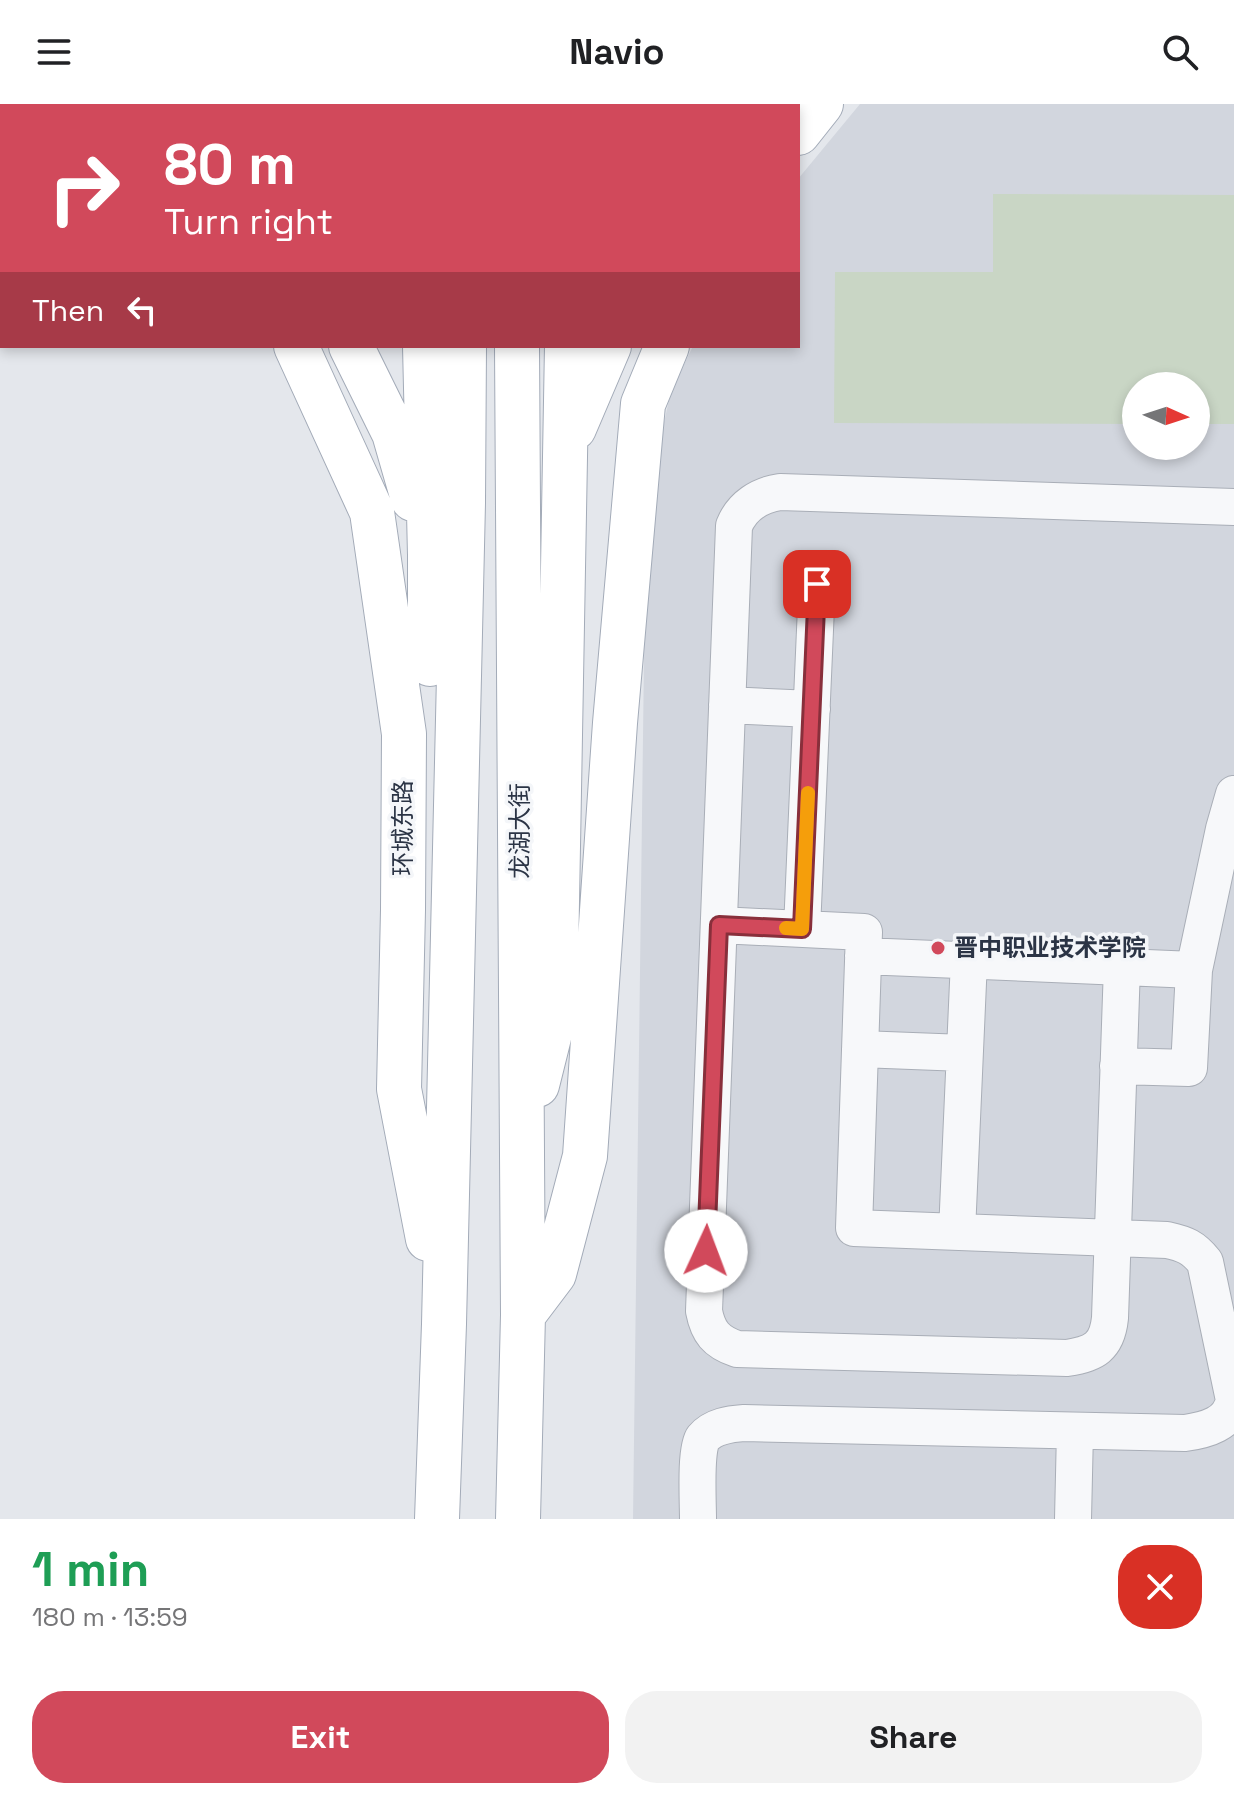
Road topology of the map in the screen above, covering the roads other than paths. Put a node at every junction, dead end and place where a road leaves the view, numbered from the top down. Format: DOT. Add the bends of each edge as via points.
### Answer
graph roads {
  1 [pos="821,104"];
  2 [pos="800,130"];
  3 [pos="297,348"];
  4 [pos="352,348"];
  5 [pos="425,348"];
  6 [pos="464,348"];
  7 [pos="517,348"];
  8 [pos="567,348"];
  9 [pos="608,348"];
  10 [pos="666,348"];
  11 [pos="565,449"];
  12 [pos="1234,507"];
  13 [pos="430,555"];
  14 [pos="817,584"];
  15 [pos="727,705"];
  16 [pos="812,709"];
  17 [pos="1234,794"];
  18 [pos="719,925"];
  19 [pos="802,929"];
  20 [pos="863,956"];
  21 [pos="969,960"];
  22 [pos="1122,966"];
  23 [pos="1194,970"];
  24 [pos="860,1049"];
  25 [pos="964,1053"];
  26 [pos="1118,1066"];
  27 [pos="449,1124"];
  28 [pos="522,1145"];
  29 [pos="957,1232"];
  30 [pos="1112,1238"];
  31 [pos="523,1315"];
  32 [pos="444,1324"];
  33 [pos="1075,1431"];
  34 [pos="437,1519"];
  35 [pos="518,1519"];
  36 [pos="698,1519"];
  37 [pos="1073,1519"];
  1 -- 2 [label="main road"];
  3 -- 32 [label="main road, 环城东路" via="372,512 404,734 399,1089"];
  4 -- 13 [label="main road" via="394,433"];
  5 -- 13 [label="main road"];
  6 -- 27 [label="main road"];
  7 -- 28 [label="main road, 龙湖大街"];
  8 -- 11 [label="main road"];
  9 -- 11 [label="main road"];
  10 -- 31 [label="main road" via="643,404 585,1156 554,1274"];
  11 -- 28 [label="main road" via="555,1013"];
  12 -- 15 [label="lane" via="767,494 746,507 734,526"];
  13 -- 27 [label="main road" via="430,969"];
  14 -- 16 [label="lane"];
  15 -- 16 [label="lane"];
  15 -- 18 [label="lane"];
  16 -- 19 [label="lane"];
  17 -- 23 [label="lane"];
  18 -- 19 [label="lane"];
  18 -- 30 [label="lane" via="704,1311 714,1336 724,1345 1082,1356 1103,1343 1109,1332"];
  19 -- 20 [label="lane" via="864,932"];
  20 -- 21 [label="lane"];
  20 -- 24 [label="lane"];
  21 -- 22 [label="lane"];
  21 -- 25 [label="lane"];
  22 -- 23 [label="lane"];
  22 -- 26 [label="lane"];
  23 -- 26 [label="lane" via="1189,1068"];
  24 -- 25 [label="lane"];
  24 -- 29 [label="lane" via="854,1228"];
  25 -- 29 [label="lane"];
  26 -- 30 [label="lane"];
  27 -- 32 [label="main road"];
  28 -- 31 [label="main road, 龙湖大街"];
  29 -- 30 [label="lane"];
  30 -- 33 [label="lane" via="1183,1244 1205,1262 1234,1400 1226,1417 1199,1431"];
  31 -- 35 [label="main road, 龙湖大街"];
  32 -- 34 [label="main road"];
  33 -- 36 [label="lane" via="727,1425 701,1439"];
  33 -- 37 [label="lane"];
}
